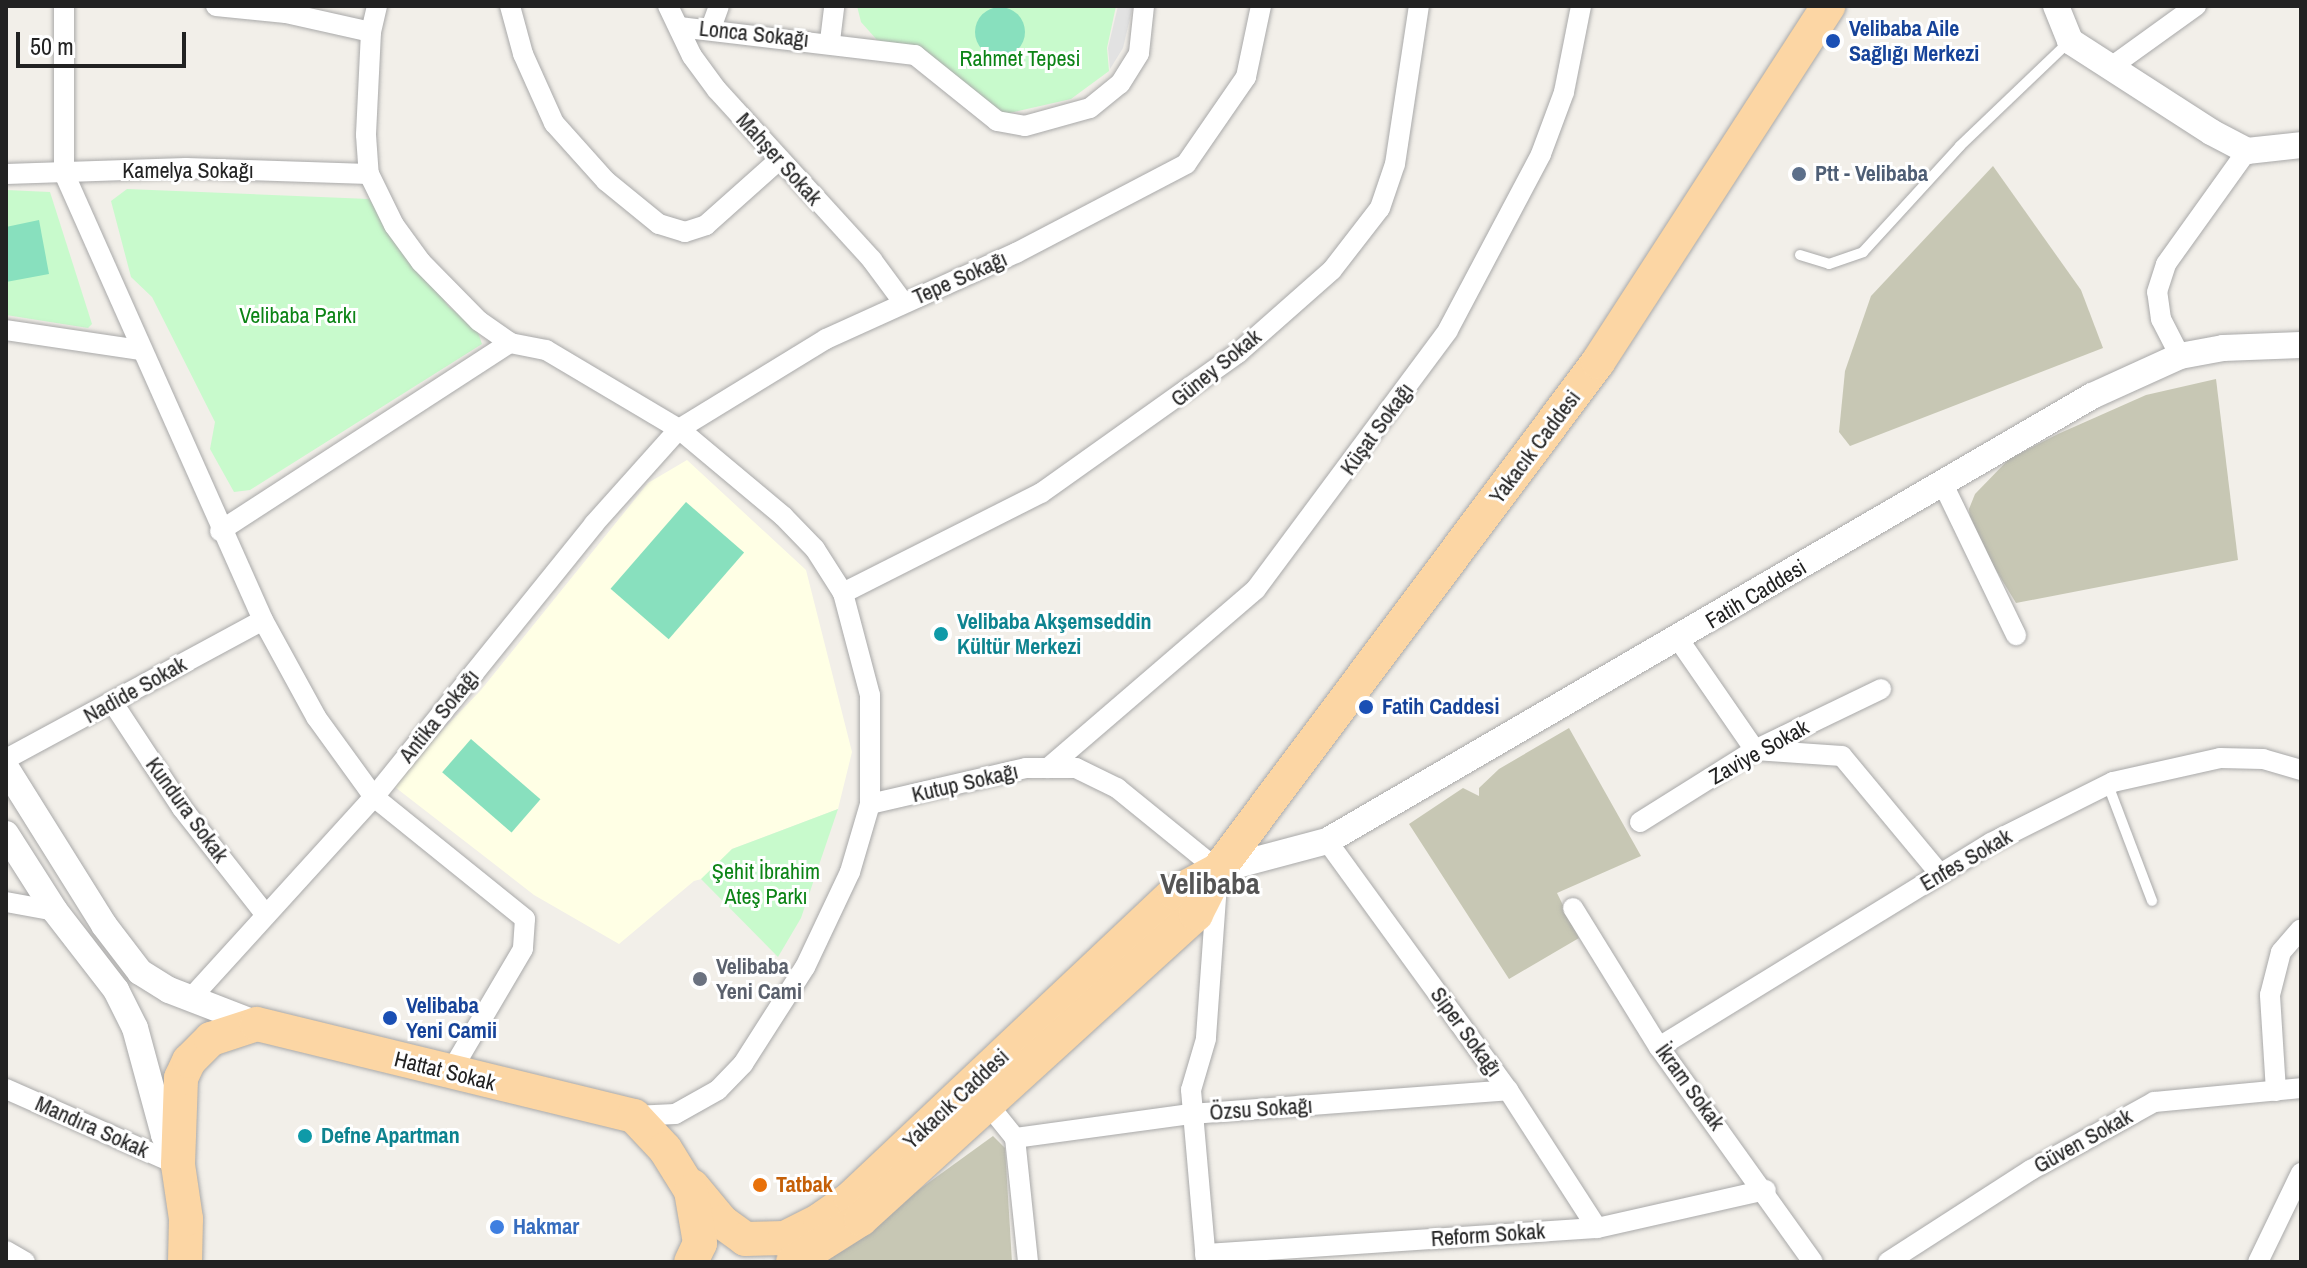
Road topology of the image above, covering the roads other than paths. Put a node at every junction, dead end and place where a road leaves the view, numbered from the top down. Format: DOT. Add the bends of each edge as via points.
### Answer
graph roads {
  1 [pos="64,6"];
  2 [pos="216,6"];
  3 [pos="377,6"];
  4 [pos="510,6"];
  5 [pos="668,6"];
  6 [pos="719,6"];
  7 [pos="834,6"];
  8 [pos="1144,6"];
  9 [pos="1261,6"];
  10 [pos="1419,6"];
  11 [pos="1581,6"];
  12 [pos="1828,6"];
  13 [pos="2056,6"];
  14 [pos="2196,6"];
  15 [pos="288,10"];
  16 [pos="679,27"];
  17 [pos="711,28"];
  18 [pos="371,32"];
  19 [pos="830,41"];
  20 [pos="2070,41"];
  21 [pos="2111,67"];
  22 [pos="2301,145"];
  23 [pos="2247,151"];
  24 [pos="780,159"];
  25 [pos="64,173"];
  26 [pos="6,174"];
  27 [pos="369,174"];
  28 [pos="1800,255"];
  29 [pos="903,302"];
  30 [pos="6,330"];
  31 [pos="510,343"];
  32 [pos="2301,345"];
  33 [pos="140,350"];
  34 [pos="2180,356"];
  35 [pos="679,429"];
  36 [pos="1943,484"];
  37 [pos="220,531"];
  38 [pos="843,593"];
  39 [pos="263,620"];
  40 [pos="2016,635"];
  41 [pos="1679,640"];
  42 [pos="1881,689"];
  43 [pos="113,703"];
  44 [pos="1755,750"];
  45 [pos="6,759"];
  46 [pos="6,768"];
  47 [pos="1048,768"];
  48 [pos="2301,770"];
  49 [pos="2108,785"];
  50 [pos="374,797"];
  51 [pos="870,804"];
  52 [pos="1640,822"];
  53 [pos="6,834"];
  54 [pos="1327,841"];
  55 [pos="1218,870"];
  56 [pos="1940,874"];
  57 [pos="2152,901"];
  58 [pos="6,902"];
  59 [pos="1573,908"];
  60 [pos="55,911"];
  61 [pos="265,914"];
  62 [pos="2301,929"];
  63 [pos="191,998"];
  64 [pos="257,1024"];
  65 [pos="1659,1047"];
  66 [pos="450,1073"];
  67 [pos="2301,1088"];
  68 [pos="6,1089"];
  69 [pos="1508,1090"];
  70 [pos="2276,1091"];
  71 [pos="980,1094"];
  72 [pos="1191,1114"];
  73 [pos="634,1116"];
  74 [pos="1015,1138"];
  75 [pos="178,1165"];
  76 [pos="2301,1173"];
  77 [pos="685,1177"];
  78 [pos="1766,1190"];
  79 [pos="1597,1228"];
  80 [pos="6,1251"];
  81 [pos="1205,1258"];
  82 [pos="25,1262"];
  83 [pos="185,1262"];
  84 [pos="691,1262"];
  85 [pos="793,1262"];
  86 [pos="1028,1262"];
  87 [pos="1813,1262"];
  88 [pos="1888,1262"];
  89 [pos="2258,1262"];
  1 -- 25 [label="street"];
  2 -- 15 [label="street"];
  3 -- 18 [label="street"];
  4 -- 24 [label="street" via="523,54 554,123 606,181 659,224 685,232 706,225"];
  5 -- 16 [label="street, Mahşer Sokak"];
  6 -- 17 [label="street"];
  7 -- 19 [label="street"];
  8 -- 19 [label="street, Lonca Sokağı" via="1139,53 1120,84 1090,108 1025,126 997,121 915,55"];
  9 -- 29 [label="street, Tepe Sokağı" via="1246,77 1186,164"];
  10 -- 38 [label="street, Güney Sokak" via="1395,164 1380,208 1332,270 1238,353 1077,470"];
  11 -- 47 [label="street, Küşat Sokağı" via="1564,92 1541,154 1448,330 1256,589"];
  12 -- 55 [label="main road, Yakacık Caddesi" via="1598,362"];
  13 -- 20 [label="street"];
  14 -- 21 [label="street"];
  15 -- 18 [label="street"];
  16 -- 17 [label="street, Lonca Sokağı"];
  16 -- 24 [label="street, Mahşer Sokak" via="717,90"];
  17 -- 19 [label="street, Lonca Sokağı"];
  18 -- 27 [label="street"];
  20 -- 21 [label="street"];
  20 -- 28 [label="lane" via="1960,146 1863,252 1829,264"];
  21 -- 23 [label="street"];
  22 -- 23 [label="street"];
  23 -- 34 [label="street" via="2166,264 2157,292 2161,319"];
  24 -- 29 [label="street, Mahşer Sokak"];
  25 -- 26 [label="street, Kamelya Sokağı"];
  25 -- 27 [label="street, Kamelya Sokağı" via="186,168"];
  25 -- 33 [label="street"];
  27 -- 31 [label="street" via="394,225 421,262 479,321"];
  29 -- 35 [label="street, Tepe Sokağı" via="780,365"];
  30 -- 33 [label="street"];
  31 -- 35 [label="street" via="546,350"];
  31 -- 37 [label="street"];
  32 -- 34 [label="street, Fatih Caddesi" via="2223,348"];
  33 -- 37 [label="street"];
  34 -- 36 [label="street, Fatih Caddesi" via="2092,396"];
  35 -- 38 [label="street" via="783,516 815,549"];
  35 -- 50 [label="street, Antika Sokağı" via="594,524"];
  36 -- 40 [label="street"];
  36 -- 41 [label="street, Fatih Caddesi"];
  37 -- 39 [label="street"];
  38 -- 51 [label="street" via="870,695"];
  39 -- 43 [label="street, Nadide Sokak"];
  39 -- 50 [label="street" via="316,717"];
  41 -- 44 [label="street"];
  41 -- 54 [label="street, Fatih Caddesi"];
  42 -- 44 [label="street, Zaviye Sokak"];
  43 -- 45 [label="street, Nadide Sokak"];
  43 -- 61 [label="street, Kundura Sokak" via="182,808"];
  44 -- 52 [label="street, Zaviye Sokak"];
  44 -- 56 [label="street" via="1842,756"];
  46 -- 63 [label="street" via="117,944 140,972"];
  47 -- 51 [label="street, Kutup Sokağı" via="967,779"];
  47 -- 55 [label="street, Kutup Sokağı" via="1076,768 1117,788"];
  48 -- 49 [label="street, Enfes Sokak" via="2263,759 2220,758"];
  49 -- 56 [label="street, Enfes Sokak"];
  49 -- 57 [label="lane"];
  50 -- 61 [label="street, Antika Sokağı"];
  50 -- 66 [label="street" via="525,919 523,949"];
  51 -- 73 [label="street" via="850,872 805,967 743,1064 718,1090 675,1114"];
  53 -- 60 [label="street"];
  54 -- 55 [label="street, Fatih Caddesi"];
  54 -- 69 [label="street, Siper Sokağı"];
  55 -- 71 [label="main road, Yakacık Caddesi" via="1196,914"];
  55 -- 72 [label="street" via="1206,1039 1191,1090"];
  56 -- 65 [label="street, Enfes Sokak"];
  58 -- 60 [label="street"];
  59 -- 65 [label="street, İkram Sokak"];
  60 -- 75 [label="street" via="116,990 135,1028 164,1135"];
  61 -- 63 [label="street, Antika Sokağı"];
  62 -- 70 [label="street" via="2281,952 2270,995"];
  63 -- 64 [label="street"];
  64 -- 66 [label="main road, Hattat Sokak"];
  64 -- 75 [label="main road" via="223,1032 189,1061 178,1098"];
  65 -- 78 [label="street, İkram Sokak"];
  66 -- 73 [label="main road, Hattat Sokak"];
  67 -- 70 [label="street, Güven Sokak"];
  68 -- 75 [label="street, Mandıra Sokak"];
  69 -- 72 [label="street, Özsu Sokağı"];
  69 -- 79 [label="street, Siper Sokağı"];
  70 -- 88 [label="street, Güven Sokak" via="2154,1102 2031,1170"];
  71 -- 74 [label="street"];
  71 -- 77 [label="main road, Yakacık Caddesi" via="851,1198 785,1238 763,1242 732,1232"];
  71 -- 85 [label="main road, Yakacık Caddesi" via="846,1232"];
  72 -- 74 [label="street, Özsu Sokağı"];
  72 -- 81 [label="street"];
  73 -- 77 [label="main road, Yakacık Caddesi"];
  74 -- 86 [label="street"];
  75 -- 83 [label="main road" via="186,1219"];
  76 -- 89 [label="street"];
  77 -- 84 [label="main road" via="698,1215 700,1243"];
  78 -- 79 [label="street, Reform Sokak"];
  78 -- 87 [label="street, İkram Sokak"];
  79 -- 81 [label="street, Reform Sokak"];
  80 -- 82 [label="street"];
}
